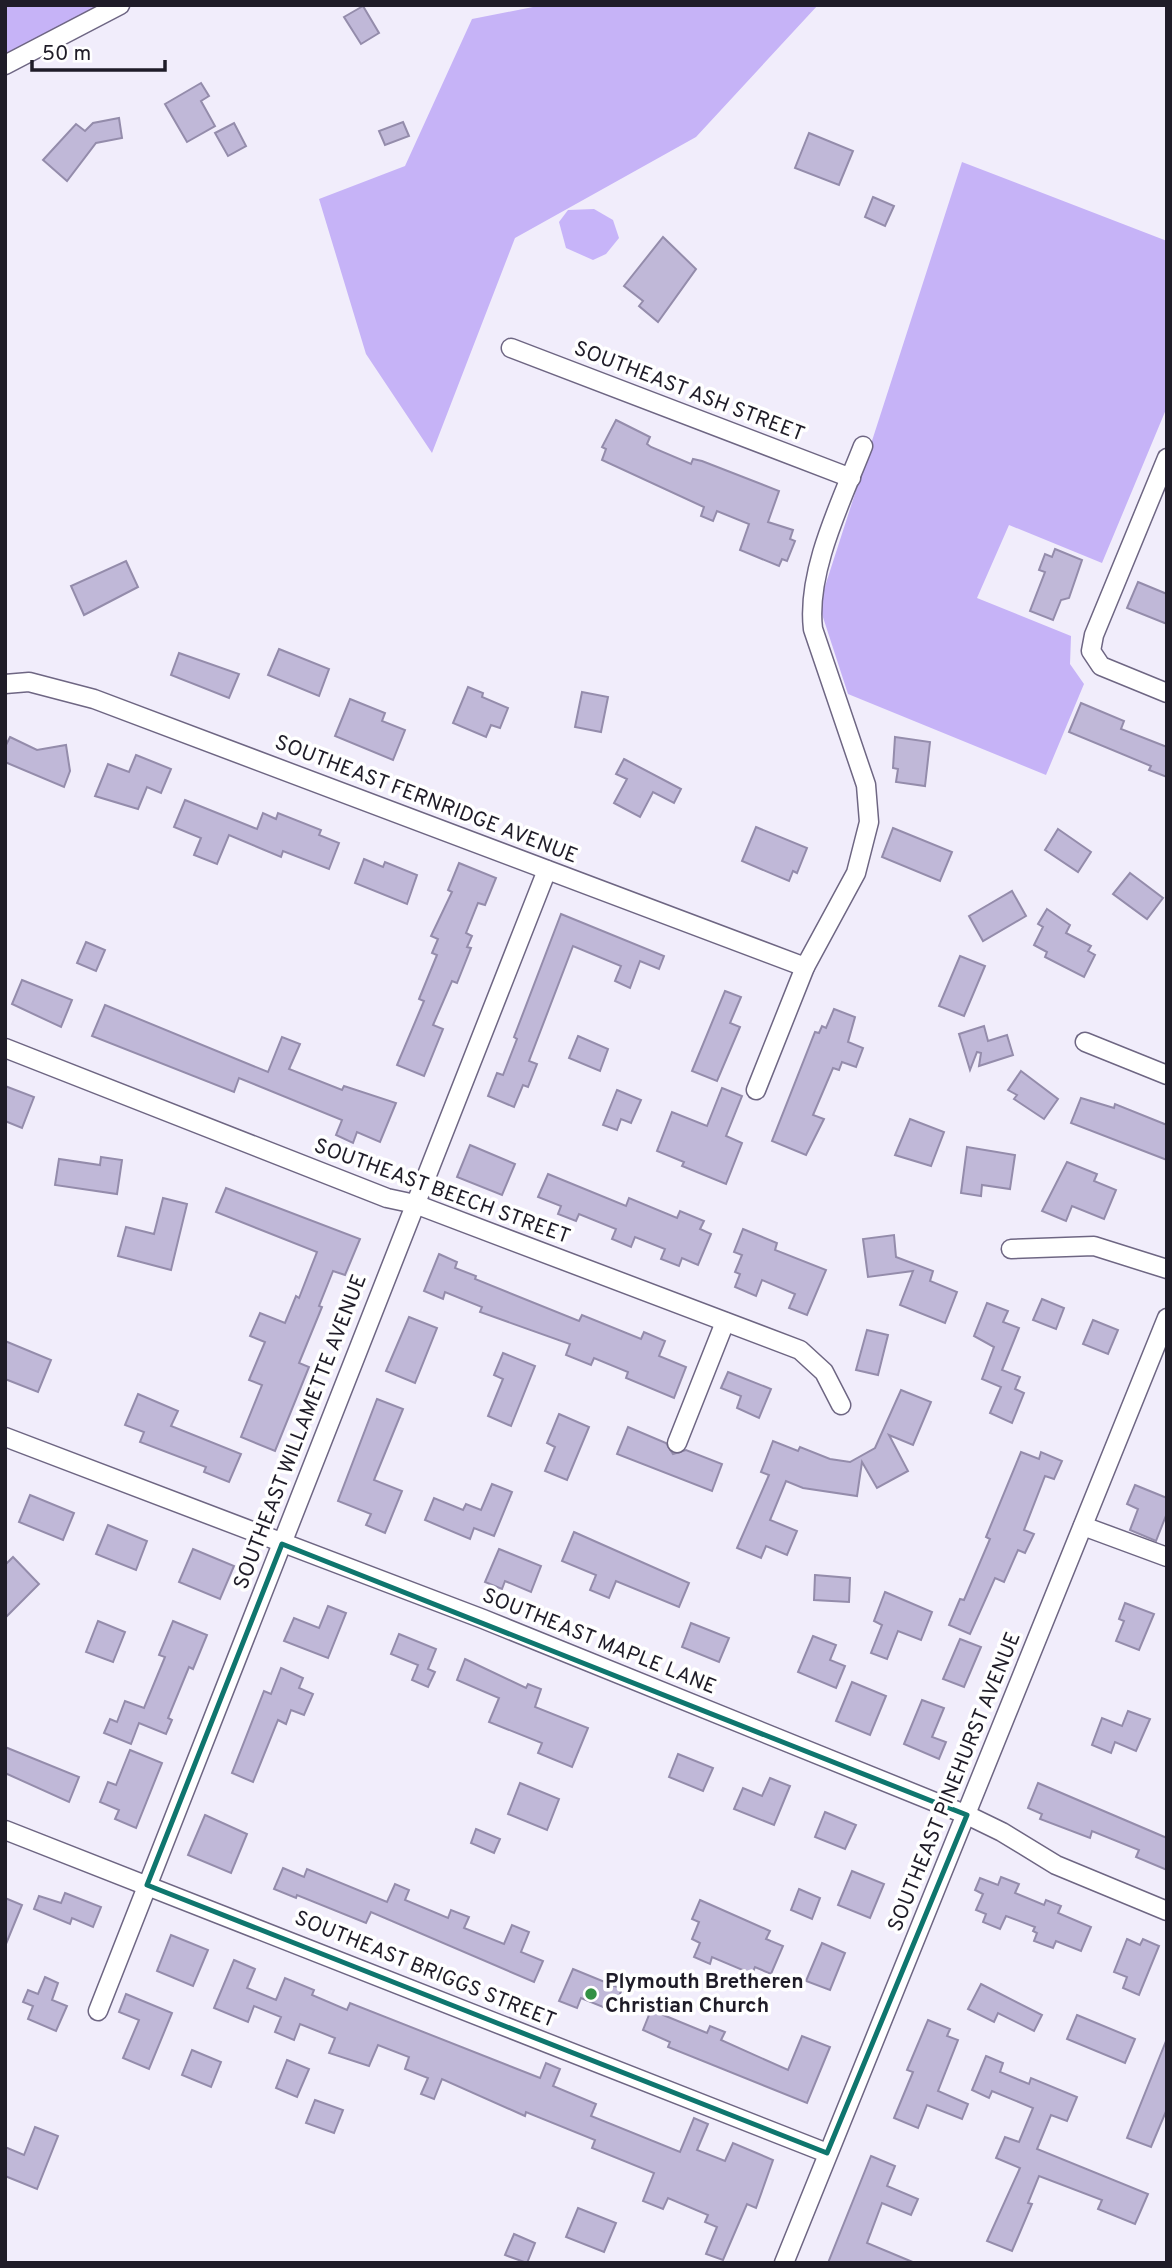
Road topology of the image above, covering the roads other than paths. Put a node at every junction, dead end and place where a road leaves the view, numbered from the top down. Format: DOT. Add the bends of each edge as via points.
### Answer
graph roads {
  1 [pos="120,5"];
  2 [pos="5,65"];
  3 [pos="511,348"];
  4 [pos="863,446"];
  5 [pos="1167,458"];
  6 [pos="851,478"];
  7 [pos="5,684"];
  8 [pos="1167,693"];
  9 [pos="547,870"];
  10 [pos="805,967"];
  11 [pos="1085,1042"];
  12 [pos="5,1048"];
  13 [pos="1167,1075"];
  14 [pos="756,1090"];
  15 [pos="415,1204"];
  16 [pos="1011,1249"];
  17 [pos="1167,1269"];
  18 [pos="1167,1318"];
  19 [pos="725,1322"];
  20 [pos="841,1405"];
  21 [pos="5,1437"];
  22 [pos="677,1443"];
  23 [pos="1083,1526"];
  24 [pos="282,1544"];
  25 [pos="1167,1557"];
  26 [pos="967,1815"];
  27 [pos="5,1830"];
  28 [pos="147,1885"];
  29 [pos="1167,1911"];
  30 [pos="98,2011"];
  31 [pos="827,2153"];
  32 [pos="784,2263"];
  1 -- 2 [label="street"];
  3 -- 6 [label="street, SOUTHEAST ASH STREET"];
  4 -- 6 [label="street"];
  5 -- 8 [label="street" via="1091,651 1101,666"];
  6 -- 10 [label="street" via="813,583 810,608 866,785 869,822 856,873"];
  7 -- 9 [label="street, SOUTHEAST FERNRIDGE AVENUE" via="29,682 94,699"];
  9 -- 10 [label="street, SOUTHEAST FERNRIDGE AVENUE"];
  9 -- 15 [label="street, SOUTHEAST WILLAMETTE AVENUE"];
  10 -- 14 [label="street"];
  11 -- 13 [label="street"];
  12 -- 15 [label="street, SOUTHEAST BEECH STREET" via="387,1198"];
  15 -- 19 [label="street, SOUTHEAST BEECH STREET"];
  15 -- 24 [label="street, SOUTHEAST WILLAMETTE AVENUE"];
  16 -- 17 [label="street" via="1094,1246"];
  18 -- 23 [label="street, SOUTHEAST PINEHURST AVENUE"];
  19 -- 20 [label="street, SOUTHEAST BEECH STREET" via="800,1350 824,1372"];
  19 -- 22 [label="street"];
  21 -- 24 [label="street, SOUTHEAST MAPLE LANE"];
  23 -- 25 [label="street"];
  23 -- 26 [label="street, SOUTHEAST PINEHURST AVENUE"];
  24 -- 26 [label="street, SOUTHEAST MAPLE LANE" via="483,1619"];
  24 -- 28 [label="street, SOUTHEAST WILLAMETTE AVENUE"];
  26 -- 29 [label="street, SOUTHEAST MAPLE LANE" via="1056,1865"];
  26 -- 31 [label="street, SOUTHEAST PINEHURST AVENUE"];
  27 -- 28 [label="street, SOUTHEAST BRIGGS STREET"];
  28 -- 30 [label="street, SOUTHEAST WILLAMETTE AVENUE"];
  28 -- 31 [label="street, SOUTHEAST BRIGGS STREET"];
  31 -- 32 [label="street, SOUTHEAST PINEHURST AVENUE"];
}
